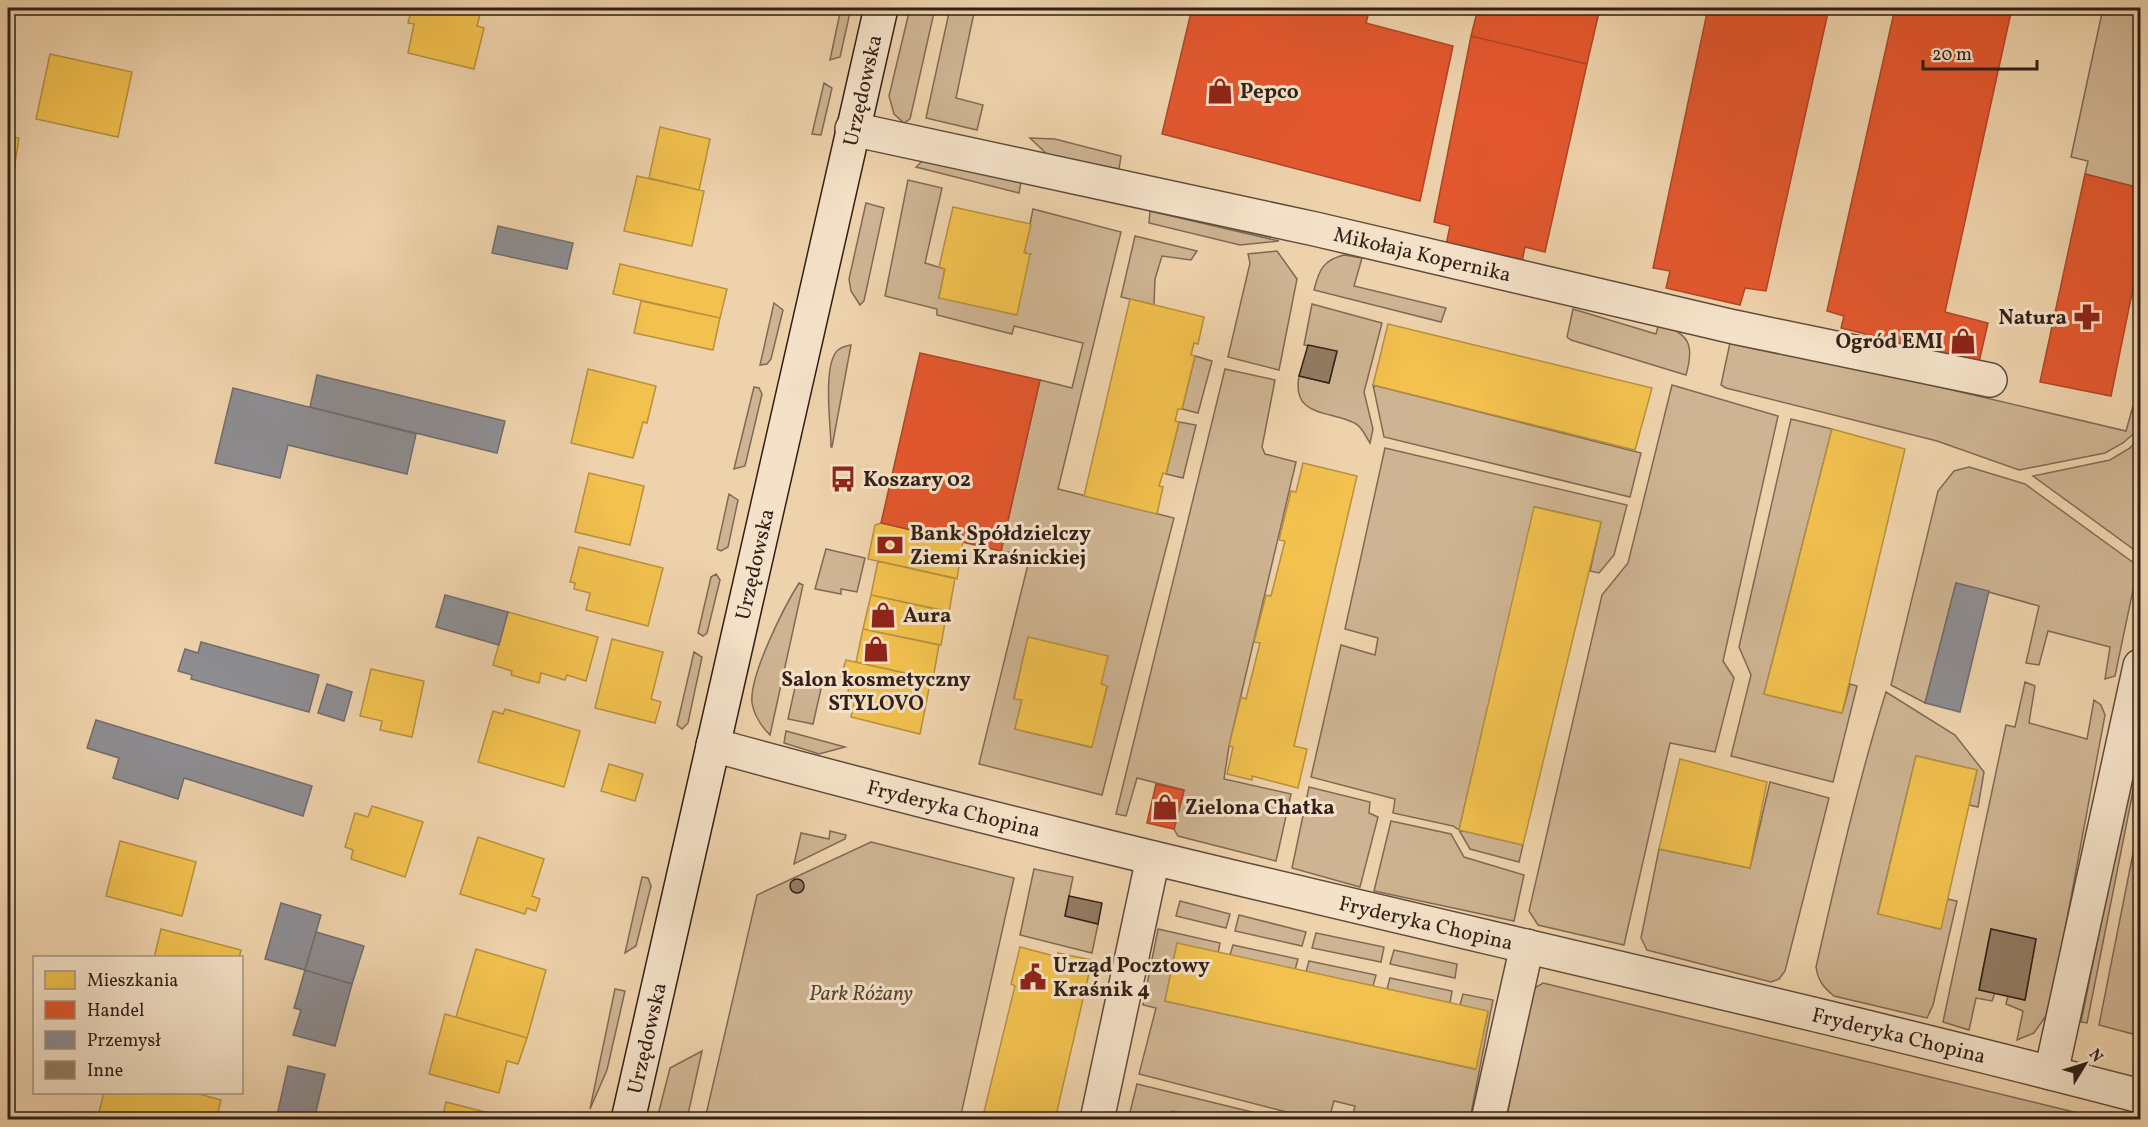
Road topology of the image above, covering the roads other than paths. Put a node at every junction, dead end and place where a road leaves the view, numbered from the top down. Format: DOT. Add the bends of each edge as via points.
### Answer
graph roads {
  1 [pos="881,8"];
  2 [pos="852,129"];
  3 [pos="1990,380"];
  4 [pos="2140,666"];
  5 [pos="713,745"];
  6 [pos="1153,858"];
  7 [pos="1527,946"];
  8 [pos="2051,1073"];
  9 [pos="2140,1096"];
  10 [pos="628,1119"];
  11 [pos="1097,1119"];
  12 [pos="1488,1119"];
  1 -- 2 [label="street, Urzędowska"];
  2 -- 3 [label="street, Mikołaja Kopernika" via="1315,229 1734,327"];
  2 -- 5 [label="street, Urzędowska"];
  4 -- 8 [label="street"];
  5 -- 6 [label="street, Fryderyka Chopina"];
  5 -- 10 [label="street, Urzędowska"];
  6 -- 7 [label="street, Fryderyka Chopina"];
  6 -- 11 [label="street"];
  7 -- 8 [label="street, Fryderyka Chopina"];
  7 -- 12 [label="street"];
  8 -- 9 [label="street, Fryderyka Chopina"];
}
